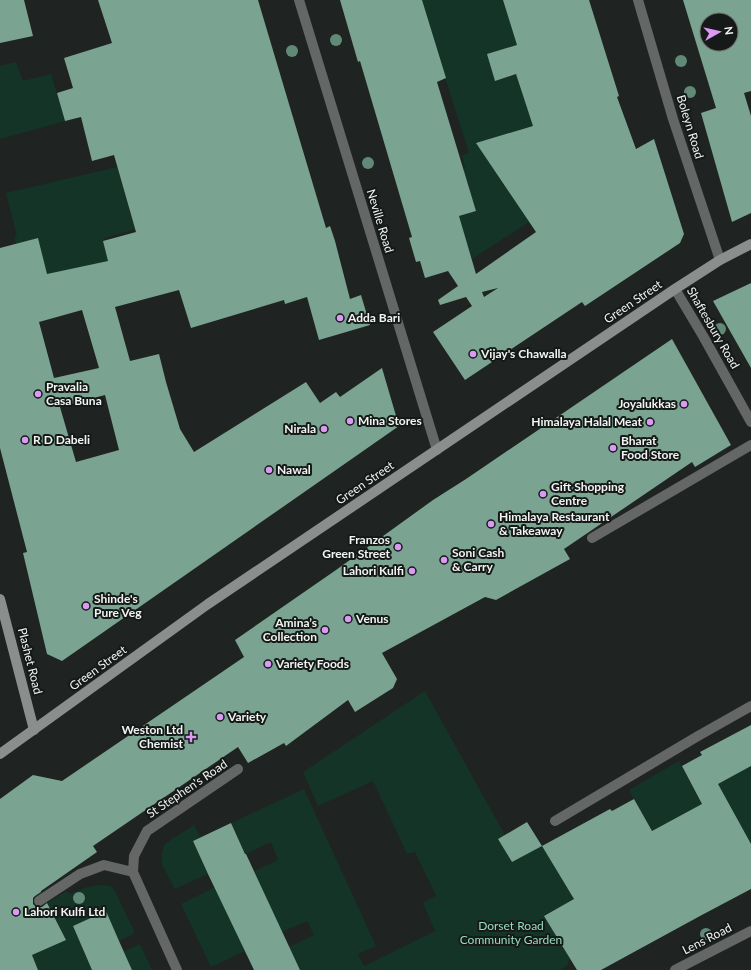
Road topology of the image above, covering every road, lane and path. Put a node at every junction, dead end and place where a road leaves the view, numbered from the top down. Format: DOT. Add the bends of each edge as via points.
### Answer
graph roads {
  1 [pos="299,0"];
  2 [pos="638,0"];
  3 [pos="751,244"];
  4 [pos="720,260"];
  5 [pos="675,290"];
  6 [pos="751,422"];
  7 [pos="751,445"];
  8 [pos="437,450"];
  9 [pos="592,538"];
  10 [pos="0,598"];
  11 [pos="751,706"];
  12 [pos="34,730"];
  13 [pos="0,754"];
  14 [pos="238,769"];
  15 [pos="555,821"];
  16 [pos="132,872"];
  17 [pos="39,901"];
  18 [pos="751,931"];
  19 [pos="177,970"];
  20 [pos="675,970"];
  1 -- 8 [label="street, Neville Road"];
  2 -- 4 [label="street, Boleyn Road"];
  3 -- 4 [label="main road, Green Street"];
  4 -- 5 [label="main road, Green Street"];
  5 -- 6 [label="street, Shaftesbury Road"];
  5 -- 8 [label="main road, Green Street"];
  7 -- 9 [label="street"];
  8 -- 12 [label="main road, Green Street" via="208,604"];
  10 -- 12 [label="main road, Plashet Road"];
  11 -- 15 [label="street"];
  12 -- 13 [label="main road, Green Street"];
  14 -- 16 [label="street, St Stephen's Road" via="147,832 134,856"];
  16 -- 17 [label="street" via="104,864 80,874"];
  16 -- 19 [label="street"];
  18 -- 20 [label="street, Lens Road"];
}
